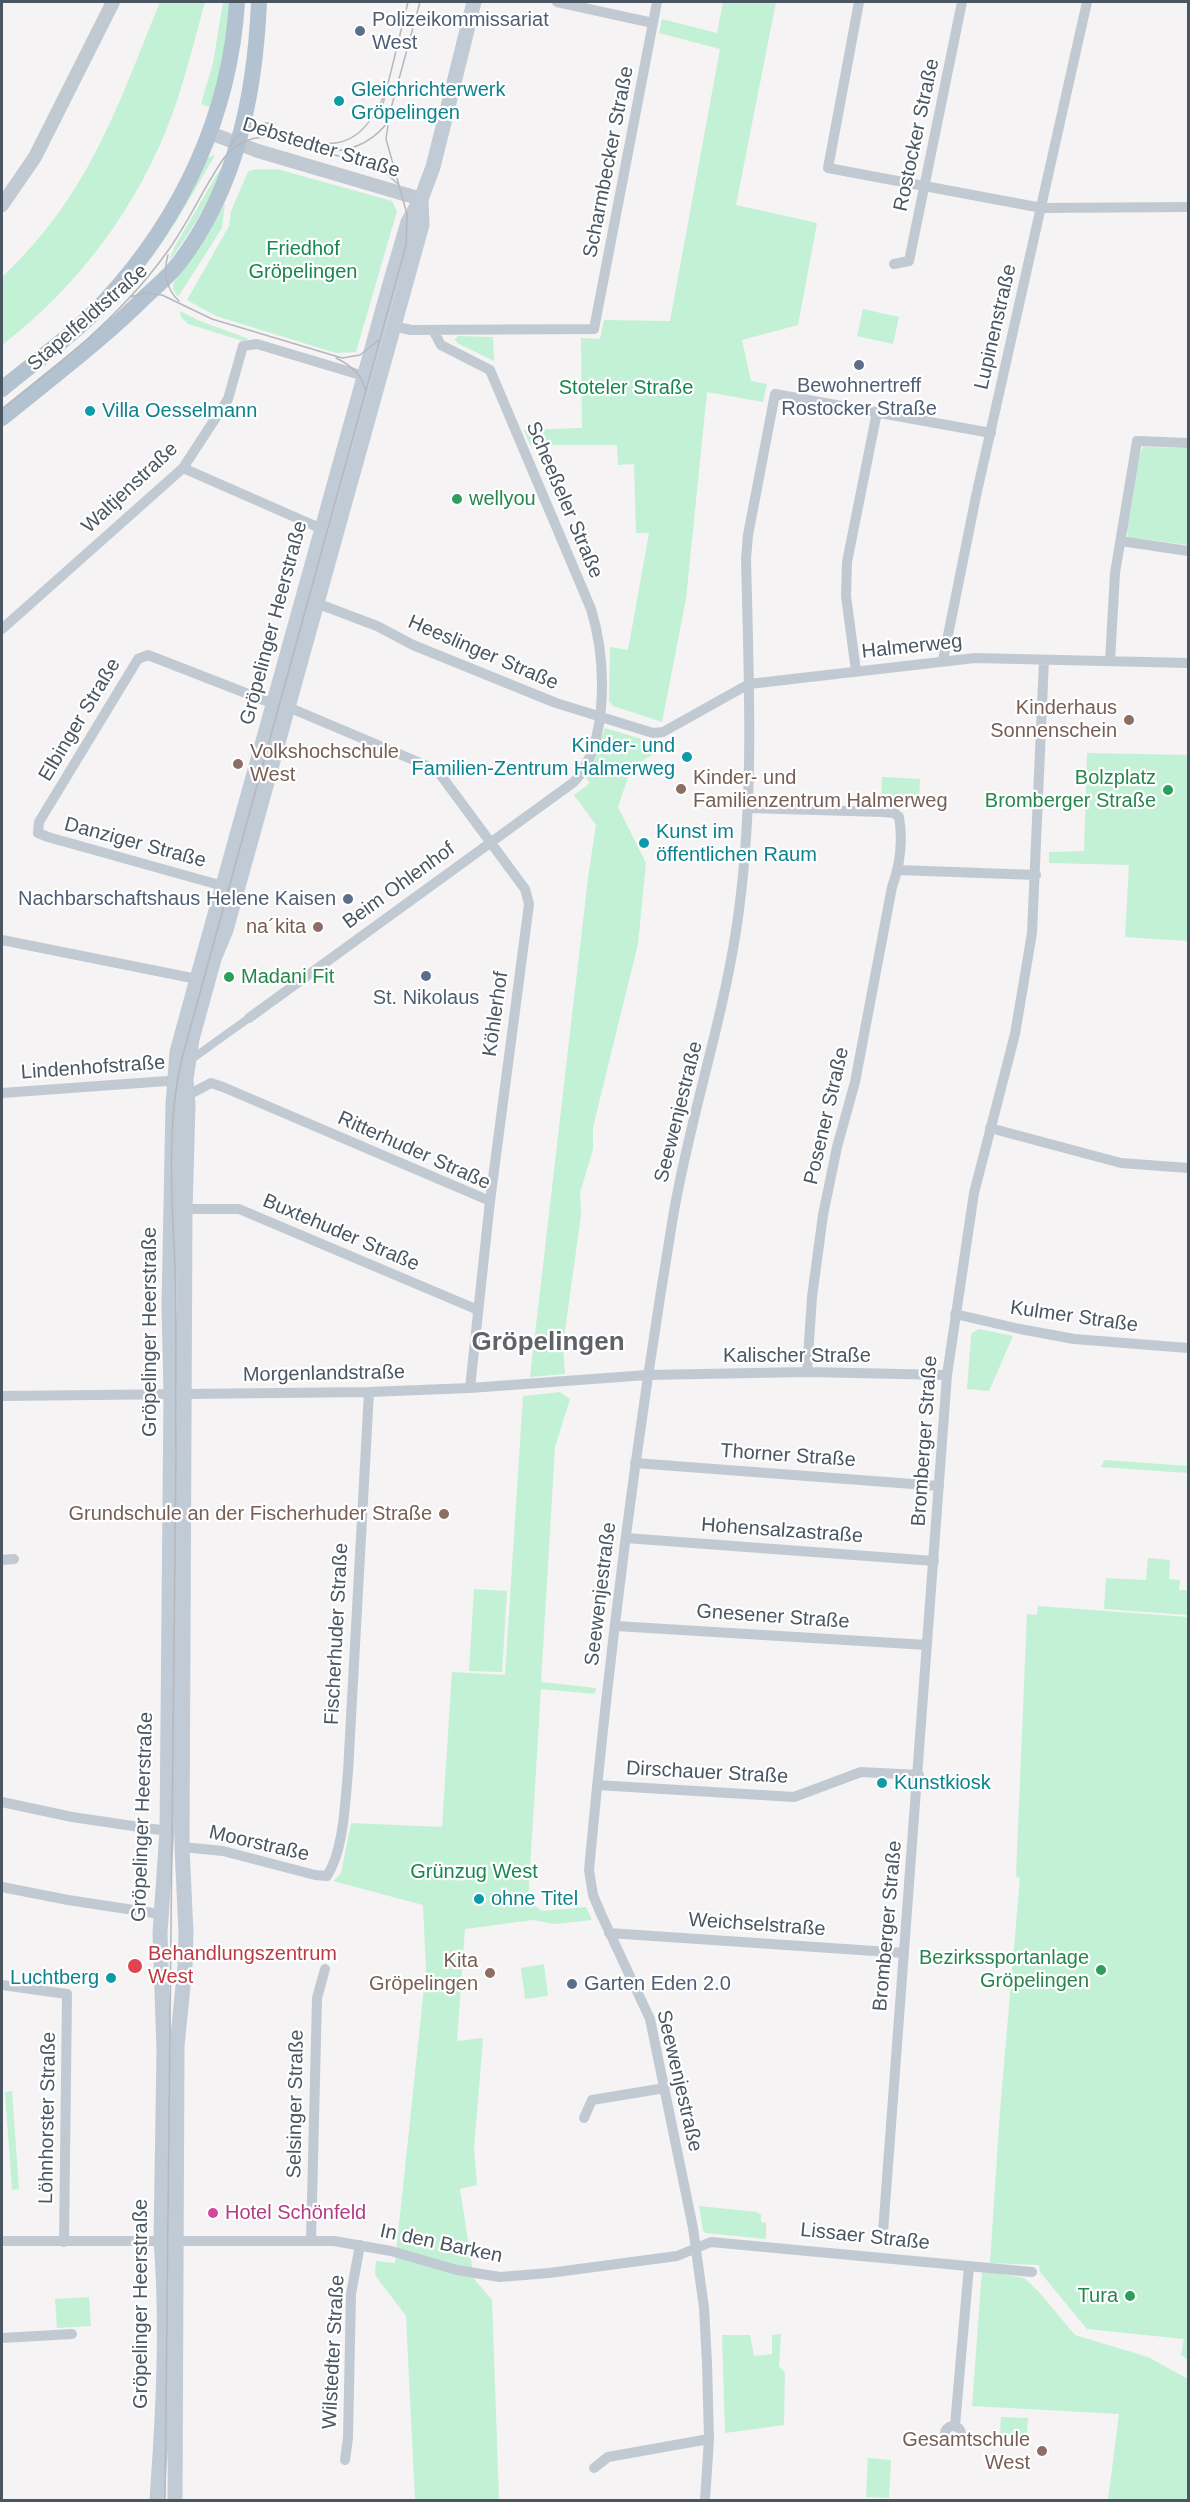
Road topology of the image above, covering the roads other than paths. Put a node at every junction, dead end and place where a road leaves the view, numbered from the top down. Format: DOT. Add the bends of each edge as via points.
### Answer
graph roads {
  1 [pos="113,2"];
  2 [pos="237,2"];
  3 [pos="259,2"];
  4 [pos="474,2"];
  5 [pos="557,2"];
  6 [pos="657,2"];
  7 [pos="859,2"];
  8 [pos="962,2"];
  9 [pos="1086,2"];
  10 [pos="653,23"];
  11 [pos="210,134"];
  12 [pos="237,144"];
  13 [pos="925,188"];
  14 [pos="422,199"];
  15 [pos="2,205"];
  16 [pos="1188,207"];
  17 [pos="1042,208"];
  18 [pos="894,264"];
  19 [pos="393,326"];
  20 [pos="433,330"];
  21 [pos="364,376"];
  22 [pos="2,388"];
  23 [pos="877,412"];
  24 [pos="2,418"];
  25 [pos="991,433"];
  26 [pos="1188,443"];
  27 [pos="183,468"];
  28 [pos="322,529"];
  29 [pos="1121,541"];
  30 [pos="1188,551"];
  31 [pos="303,598"];
  32 [pos="318,604"];
  33 [pos="2,629"];
  34 [pos="943,660"];
  35 [pos="1044,660"];
  36 [pos="1110,661"];
  37 [pos="1188,663"];
  38 [pos="856,671"];
  39 [pos="749,684"];
  40 [pos="281,706"];
  41 [pos="600,717"];
  42 [pos="653,733"];
  43 [pos="749,808"];
  44 [pos="38,833"];
  45 [pos="491,842"];
  46 [pos="898,870"];
  47 [pos="1036,875"];
  48 [pos="223,886"];
  49 [pos="2,940"];
  50 [pos="197,979"];
  51 [pos="249,1018"];
  52 [pos="188,1062"];
  53 [pos="183,1085"];
  54 [pos="2,1093"];
  55 [pos="990,1128"];
  56 [pos="1188,1168"];
  57 [pos="490,1201"];
  58 [pos="185,1209"];
  59 [pos="478,1310"];
  60 [pos="955,1314"];
  61 [pos="1188,1348"];
  62 [pos="807,1372"];
  63 [pos="647,1375"];
  64 [pos="947,1375"];
  65 [pos="470,1388"];
  66 [pos="369,1392"];
  67 [pos="178,1394"];
  68 [pos="2,1396"];
  69 [pos="635,1462"];
  70 [pos="939,1486"];
  71 [pos="626,1538"];
  72 [pos="14,1559"];
  73 [pos="2,1560"];
  74 [pos="934,1561"];
  75 [pos="616,1626"];
  76 [pos="927,1645"];
  77 [pos="919,1776"];
  78 [pos="597,1785"];
  79 [pos="2,1802"];
  80 [pos="167,1831"];
  81 [pos="182,1847"];
  82 [pos="327,1876"];
  83 [pos="2,1887"];
  84 [pos="160,1914"];
  85 [pos="609,1933"];
  86 [pos="904,1953"];
  87 [pos="325,1969"];
  88 [pos="2,1985"];
  89 [pos="665,2088"];
  90 [pos="584,2118"];
  91 [pos="883,2232"];
  92 [pos="176,2240"];
  93 [pos="2,2241"];
  94 [pos="161,2241"];
  95 [pos="311,2241"];
  96 [pos="64,2242"];
  97 [pos="360,2245"];
  98 [pos="695,2249"];
  99 [pos="969,2265"];
  100 [pos="1032,2272"];
  101 [pos="72,2334"];
  102 [pos="2,2338"];
  103 [pos="955,2426"];
  104 [pos="709,2439"];
  105 [pos="345,2460"];
  106 [pos="594,2468"];
  107 [pos="157,2500"];
  108 [pos="175,2500"];
  109 [pos="705,2500"];
  1 -- 15 [label="street" via="35,157"];
  2 -- 11 [label="main road, Stapelfeldtstraße" via="227,76"];
  3 -- 12 [label="main road, Stapelfeldtstraße" via="254,74"];
  4 -- 14 [label="main road, Gröpelinger Heerstraße"];
  5 -- 10 [label="street"];
  6 -- 10 [label="street, Scharmbecker Straße"];
  7 -- 13 [label="street" via="828,168"];
  8 -- 13 [label="street, Rostocker Straße"];
  9 -- 17 [label="street, Lupinenstraße"];
  10 -- 20 [label="street, Scharmbecker Straße" via="594,329"];
  11 -- 12 [label="street, Debstedter Straße"];
  11 -- 22 [label="main road, Stapelfeldtstraße" via="171,216 140,260 76,330"];
  12 -- 14 [label="street, Debstedter Straße"];
  12 -- 24 [label="main road, Stapelfeldtstraße" via="210,214 178,264 117,325"];
  13 -- 17 [label="street"];
  13 -- 18 [label="street, Rostocker Straße" via="909,261"];
  14 -- 19 [label="main road, Gröpelinger Heerstraße" via="422,225"];
  14 -- 21 [label="main road, Gröpelinger Heerstraße" via="408,222"];
  16 -- 17 [label="street"];
  17 -- 25 [label="street, Lupinenstraße"];
  19 -- 20 [label="street"];
  19 -- 32 [label="main road, Gröpelinger Heerstraße"];
  20 -- 41 [label="street, Scheeßeler Straße" via="441,345 490,370 591,609 602,655"];
  21 -- 27 [label="street, Waltjenstraße" via="257,344 243,346 228,399"];
  21 -- 28 [label="main road, Gröpelinger Heerstraße"];
  23 -- 25 [label="street"];
  23 -- 38 [label="street" via="847,562 846,596"];
  23 -- 39 [label="street, Seewenjestraße" via="774,394 747,535"];
  25 -- 34 [label="street, Lupinenstraße"];
  26 -- 29 [label="street" via="1137,441"];
  27 -- 28 [label="street"];
  27 -- 33 [label="street, Waltjenstraße"];
  28 -- 31 [label="main road, Gröpelinger Heerstraße"];
  29 -- 30 [label="street"];
  29 -- 36 [label="street" via="1115,573"];
  31 -- 32 [label="street, Heeslinger Straße"];
  31 -- 40 [label="main road, Gröpelinger Heerstraße"];
  32 -- 40 [label="main road, Gröpelinger Heerstraße"];
  32 -- 41 [label="street, Heeslinger Straße" via="556,703"];
  34 -- 35 [label="street, Halmerweg"];
  34 -- 38 [label="street, Halmerweg"];
  35 -- 36 [label="street, Halmerweg"];
  35 -- 47 [label="street, Bromberger Straße"];
  36 -- 37 [label="street, Halmerweg"];
  38 -- 39 [label="street, Halmerweg"];
  39 -- 42 [label="street, Halmerweg" via="663,732"];
  39 -- 43 [label="street, Seewenjestraße"];
  40 -- 44 [label="street, Elbinger Straße" via="148,655 138,659 44,814"];
  40 -- 45 [label="street, Elbinger Straße" via="437,770"];
  40 -- 48 [label="main road, Gröpelinger Heerstraße"];
  40 -- 52 [label="main road, Gröpelinger Heerstraße" via="226,930 214,959"];
  41 -- 42 [label="street, Heeslinger Straße"];
  41 -- 45 [label="street, Beim Ohlenhof" via="582,773"];
  43 -- 46 [label="street, Posener Straße" via="894,813 901,828"];
  43 -- 63 [label="street, Seewenjestraße" via="745,868 730,967 680,1177"];
  44 -- 48 [label="street, Danziger Straße"];
  45 -- 51 [label="street, Beim Ohlenhof"];
  45 -- 57 [label="street, Köhlerhof" via="525,889 529,904"];
  46 -- 47 [label="street"];
  46 -- 62 [label="street, Posener Straße" via="855,1082 823,1215"];
  47 -- 55 [label="street, Bromberger Straße" via="1032,933 1016,1030"];
  48 -- 50 [label="main road, Gröpelinger Heerstraße"];
  49 -- 50 [label="street"];
  50 -- 53 [label="main road, Gröpelinger Heerstraße" via="177,1052"];
  51 -- 52 [label="street, Beim Ohlenhof"];
  52 -- 53 [label="main road, Gröpelinger Heerstraße"];
  53 -- 54 [label="street, Lindenhofstraße"];
  53 -- 57 [label="street, Ritterhuder Straße" via="211,1083 223,1087"];
  53 -- 58 [label="main road, Gröpelinger Heerstraße"];
  53 -- 67 [label="main road, Gröpelinger Heerstraße" via="169,1305"];
  55 -- 56 [label="street" via="1121,1163"];
  55 -- 60 [label="street, Bromberger Straße" via="974,1193"];
  57 -- 59 [label="street, Ritterhuder Straße"];
  58 -- 59 [label="street, Buxtehuder Straße" via="239,1209"];
  58 -- 67 [label="main road, Gröpelinger Heerstraße"];
  59 -- 65 [label="street, Ritterhuder Straße"];
  60 -- 61 [label="street, Kulmer Straße" via="1074,1339"];
  60 -- 64 [label="street, Bromberger Straße"];
  62 -- 63 [label="street, Kalischer Straße"];
  62 -- 64 [label="street, Kalischer Straße"];
  63 -- 65 [label="street, Morgenlandstraße"];
  63 -- 69 [label="street, Seewenjestraße"];
  64 -- 70 [label="street, Bromberger Straße"];
  65 -- 66 [label="street, Morgenlandstraße"];
  66 -- 67 [label="street, Morgenlandstraße"];
  66 -- 82 [label="street, Fischerhuder Straße" via="347,1779 335,1858"];
  67 -- 68 [label="street, Morgenlandstraße"];
  67 -- 80 [label="main road, Gröpelinger Heerstraße"];
  67 -- 81 [label="main road, Gröpelinger Heerstraße"];
  69 -- 70 [label="street, Thorner Straße"];
  69 -- 71 [label="street, Seewenjestraße"];
  70 -- 74 [label="street, Bromberger Straße"];
  71 -- 74 [label="street, Hohensalzastraße"];
  71 -- 75 [label="street, Seewenjestraße"];
  72 -- 73 [label="street"];
  74 -- 76 [label="street, Bromberger Straße"];
  75 -- 76 [label="street, Gnesener Straße"];
  75 -- 78 [label="street, Seewenjestraße"];
  76 -- 77 [label="street, Bromberger Straße"];
  77 -- 78 [label="street, Dirschauer Straße" via="861,1772 794,1797"];
  77 -- 86 [label="street, Bromberger Straße"];
  78 -- 85 [label="street, Seewenjestraße" via="589,1870 593,1895"];
  79 -- 80 [label="street" via="70,1817"];
  80 -- 84 [label="main road, Gröpelinger Heerstraße"];
  81 -- 82 [label="street, Moorstraße" via="223,1851"];
  81 -- 92 [label="main road, Gröpelinger Heerstraße" via="186,1933 177,2046"];
  83 -- 84 [label="street"];
  84 -- 94 [label="main road, Gröpelinger Heerstraße" via="164,2050"];
  85 -- 86 [label="street, Weichselstraße"];
  85 -- 89 [label="street, Seewenjestraße" via="650,2019"];
  86 -- 91 [label="street, Bromberger Straße"];
  87 -- 95 [label="street, Selsinger Straße" via="317,1998"];
  88 -- 96 [label="street, Löhnhorster Straße" via="67,1994"];
  89 -- 90 [label="street" via="592,2100"];
  89 -- 98 [label="street, Seewenjestraße"];
  92 -- 94 [label="street, In den Barken"];
  92 -- 95 [label="street, In den Barken"];
  92 -- 108 [label="main road, Gröpelinger Heerstraße"];
  93 -- 96 [label="street, In den Barken"];
  94 -- 96 [label="street, In den Barken"];
  94 -- 107 [label="main road, Gröpelinger Heerstraße" via="162,2439"];
  95 -- 97 [label="street, In den Barken"];
  97 -- 98 [label="street, In den Barken" via="500,2277 677,2256"];
  97 -- 105 [label="street, Wilstedter Straße" via="351,2294"];
  98 -- 99 [label="street, Lissaer Straße" via="721,2242"];
  98 -- 104 [label="street, Seewenjestraße" via="704,2308"];
  99 -- 100 [label="street, Lissaer Straße"];
  99 -- 103 [label="street"];
  101 -- 102 [label="street"];
  104 -- 106 [label="street" via="608,2457"];
  104 -- 109 [label="street, Seewenjestraße"];
}
